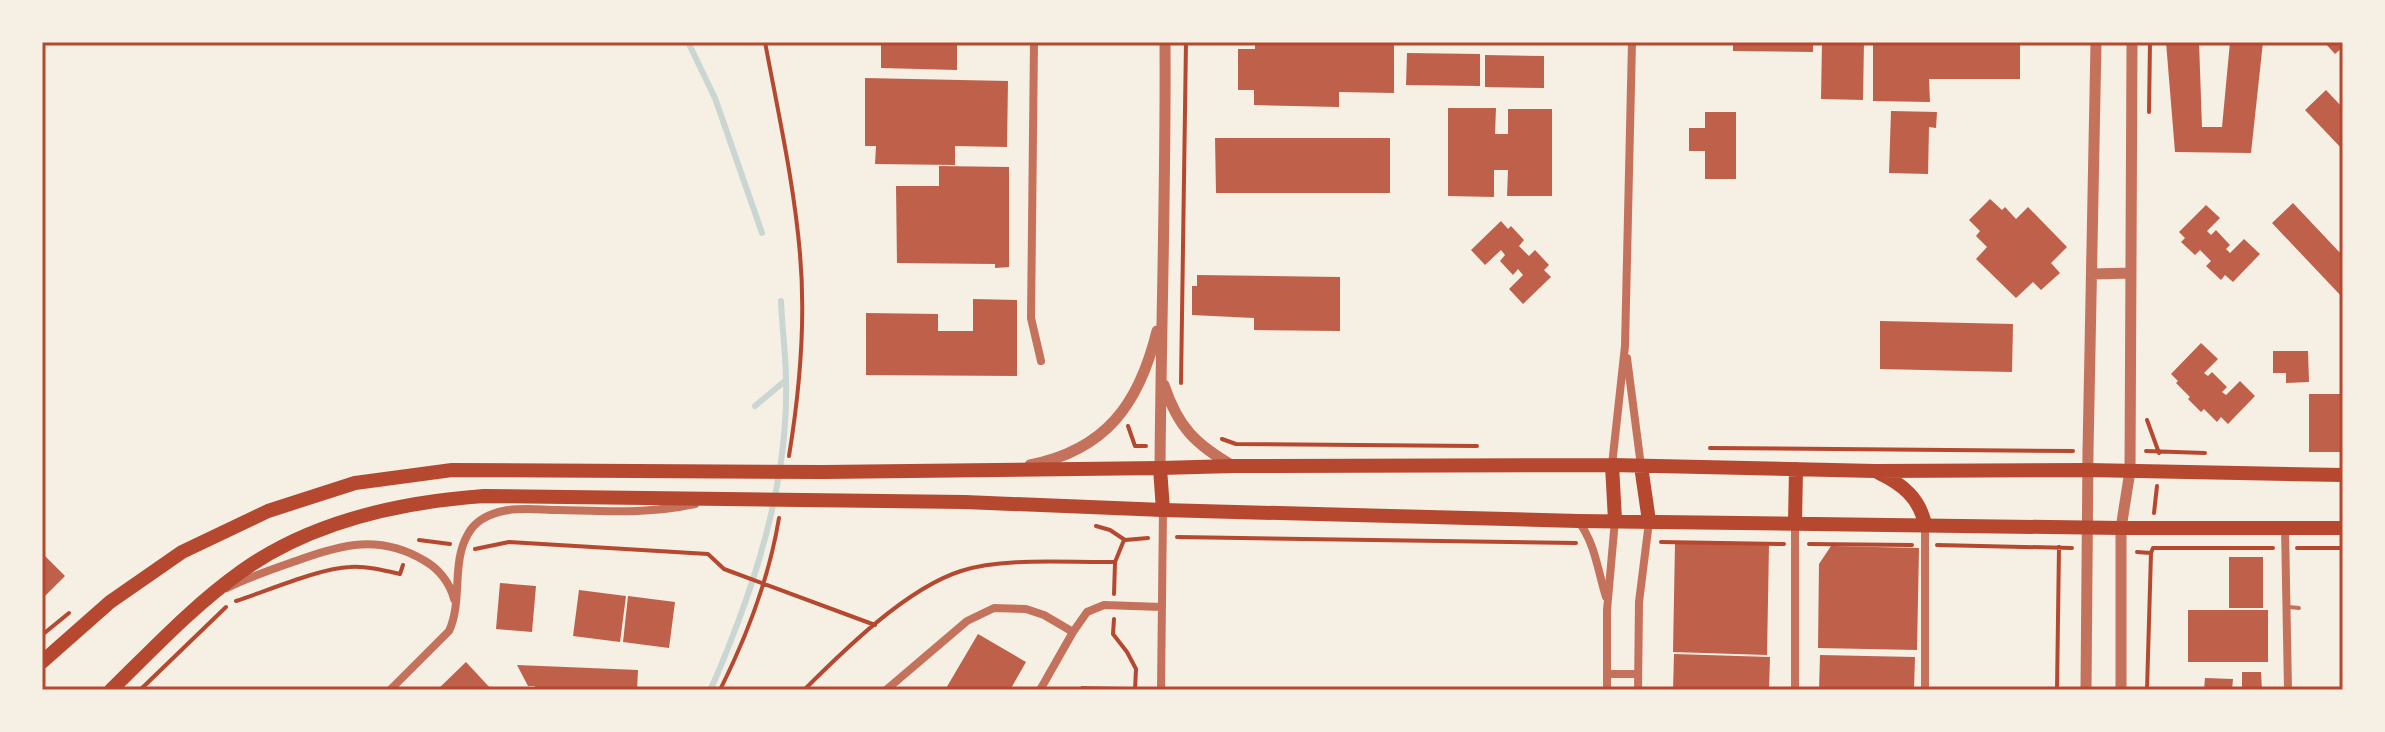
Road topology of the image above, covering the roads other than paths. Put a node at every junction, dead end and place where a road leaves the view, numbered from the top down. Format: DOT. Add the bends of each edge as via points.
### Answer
graph roads {
  1 [pos="1034,42"];
  2 [pos="1165,42"];
  3 [pos="1632,42"];
  4 [pos="2096,42"];
  5 [pos="2132,42"];
  6 [pos="2131,273"];
  7 [pos="2092,274"];
  8 [pos="1162,294"];
  9 [pos="1625,346"];
  10 [pos="1041,361"];
  11 [pos="1160,373"];
  12 [pos="1612,465"];
  13 [pos="1234,466"];
  14 [pos="1641,466"];
  15 [pos="1160,468"];
  16 [pos="1796,469"];
  17 [pos="2088,470"];
  18 [pos="1875,471"];
  19 [pos="2130,471"];
  20 [pos="994,472"];
  21 [pos="2343,475"];
  22 [pos="720,500"];
  23 [pos="1163,510"];
  24 [pos="1615,520"];
  25 [pos="1578,521"];
  26 [pos="1649,521"];
  27 [pos="1795,523"];
  28 [pos="1925,525"];
  29 [pos="2087,528"];
  30 [pos="2121,528"];
  31 [pos="2285,528"];
  32 [pos="2343,528"];
  33 [pos="202,602"];
  34 [pos="1162,607"];
  35 [pos="2286,607"];
  36 [pos="2299,608"];
  37 [pos="1607,610"];
  38 [pos="455,612"];
  39 [pos="1073,632"];
  40 [pos="42,662"];
  41 [pos="1607,674"];
  42 [pos="1637,674"];
  43 [pos="111,690"];
  44 [pos="390,690"];
  45 [pos="886,690"];
  46 [pos="1040,690"];
  47 [pos="1161,690"];
  48 [pos="1607,690"];
  49 [pos="1638,690"];
  50 [pos="1795,690"];
  51 [pos="1925,690"];
  52 [pos="2086,690"];
  53 [pos="2121,690"];
  54 [pos="2288,690"];
  1 -- 10 [label="street" via="1031,318"];
  2 -- 8 [label="street"];
  3 -- 9 [label="street"];
  4 -- 7 [label="street"];
  5 -- 6 [label="street"];
  6 -- 7 [label="street"];
  6 -- 19 [label="street"];
  7 -- 17 [label="street"];
  8 -- 11 [label="street"];
  8 -- 20 [label="street" via="1147,365 1120,416 1094,441 1066,456"];
  9 -- 12 [label="street"];
  9 -- 14 [label="street"];
  11 -- 13 [label="street" via="1189,435"];
  11 -- 15 [label="street"];
  12 -- 13 [label="main road"];
  12 -- 14 [label="main road"];
  12 -- 24 [label="main road"];
  13 -- 15 [label="main road"];
  14 -- 16 [label="main road"];
  14 -- 26 [label="main road"];
  15 -- 20 [label="main road"];
  15 -- 23 [label="main road"];
  16 -- 18 [label="main road"];
  16 -- 27 [label="main road"];
  17 -- 18 [label="main road"];
  17 -- 19 [label="main road"];
  17 -- 29 [label="street"];
  18 -- 28 [label="main road" via="1911,494"];
  19 -- 21 [label="main road"];
  19 -- 30 [label="street"];
  20 -- 40 [label="main road" via="452,470 355,483 268,511 182,552 110,602"];
  22 -- 23 [label="main road"];
  22 -- 33 [label="main road" via="484,496 382,510 281,547"];
  22 -- 38 [label="street" via="644,511 493,514 468,533"];
  23 -- 25 [label="main road"];
  23 -- 34 [label="street"];
  24 -- 25 [label="main road"];
  24 -- 26 [label="main road"];
  24 -- 37 [label="street"];
  25 -- 37 [label="street" via="1594,554"];
  26 -- 27 [label="main road"];
  26 -- 42 [label="street"];
  27 -- 28 [label="main road"];
  27 -- 50 [label="street"];
  28 -- 29 [label="main road"];
  28 -- 51 [label="street"];
  29 -- 30 [label="main road"];
  29 -- 52 [label="street"];
  30 -- 31 [label="main road"];
  30 -- 53 [label="street"];
  31 -- 32 [label="main road"];
  31 -- 35 [label="street"];
  33 -- 38 [label="street" via="255,576 343,545 364,544 387,545 431,564 450,586"];
  33 -- 43 [label="main road"];
  34 -- 39 [label="street" via="1104,605 1087,612"];
  34 -- 47 [label="street"];
  35 -- 36 [label="lane"];
  35 -- 54 [label="street"];
  37 -- 41 [label="street"];
  38 -- 44 [label="street" via="449,631"];
  39 -- 45 [label="street" via="1026,609 994,608 967,621"];
  39 -- 46 [label="street"];
  41 -- 42 [label="street"];
  41 -- 48 [label="street"];
  42 -- 49 [label="street"];
}
